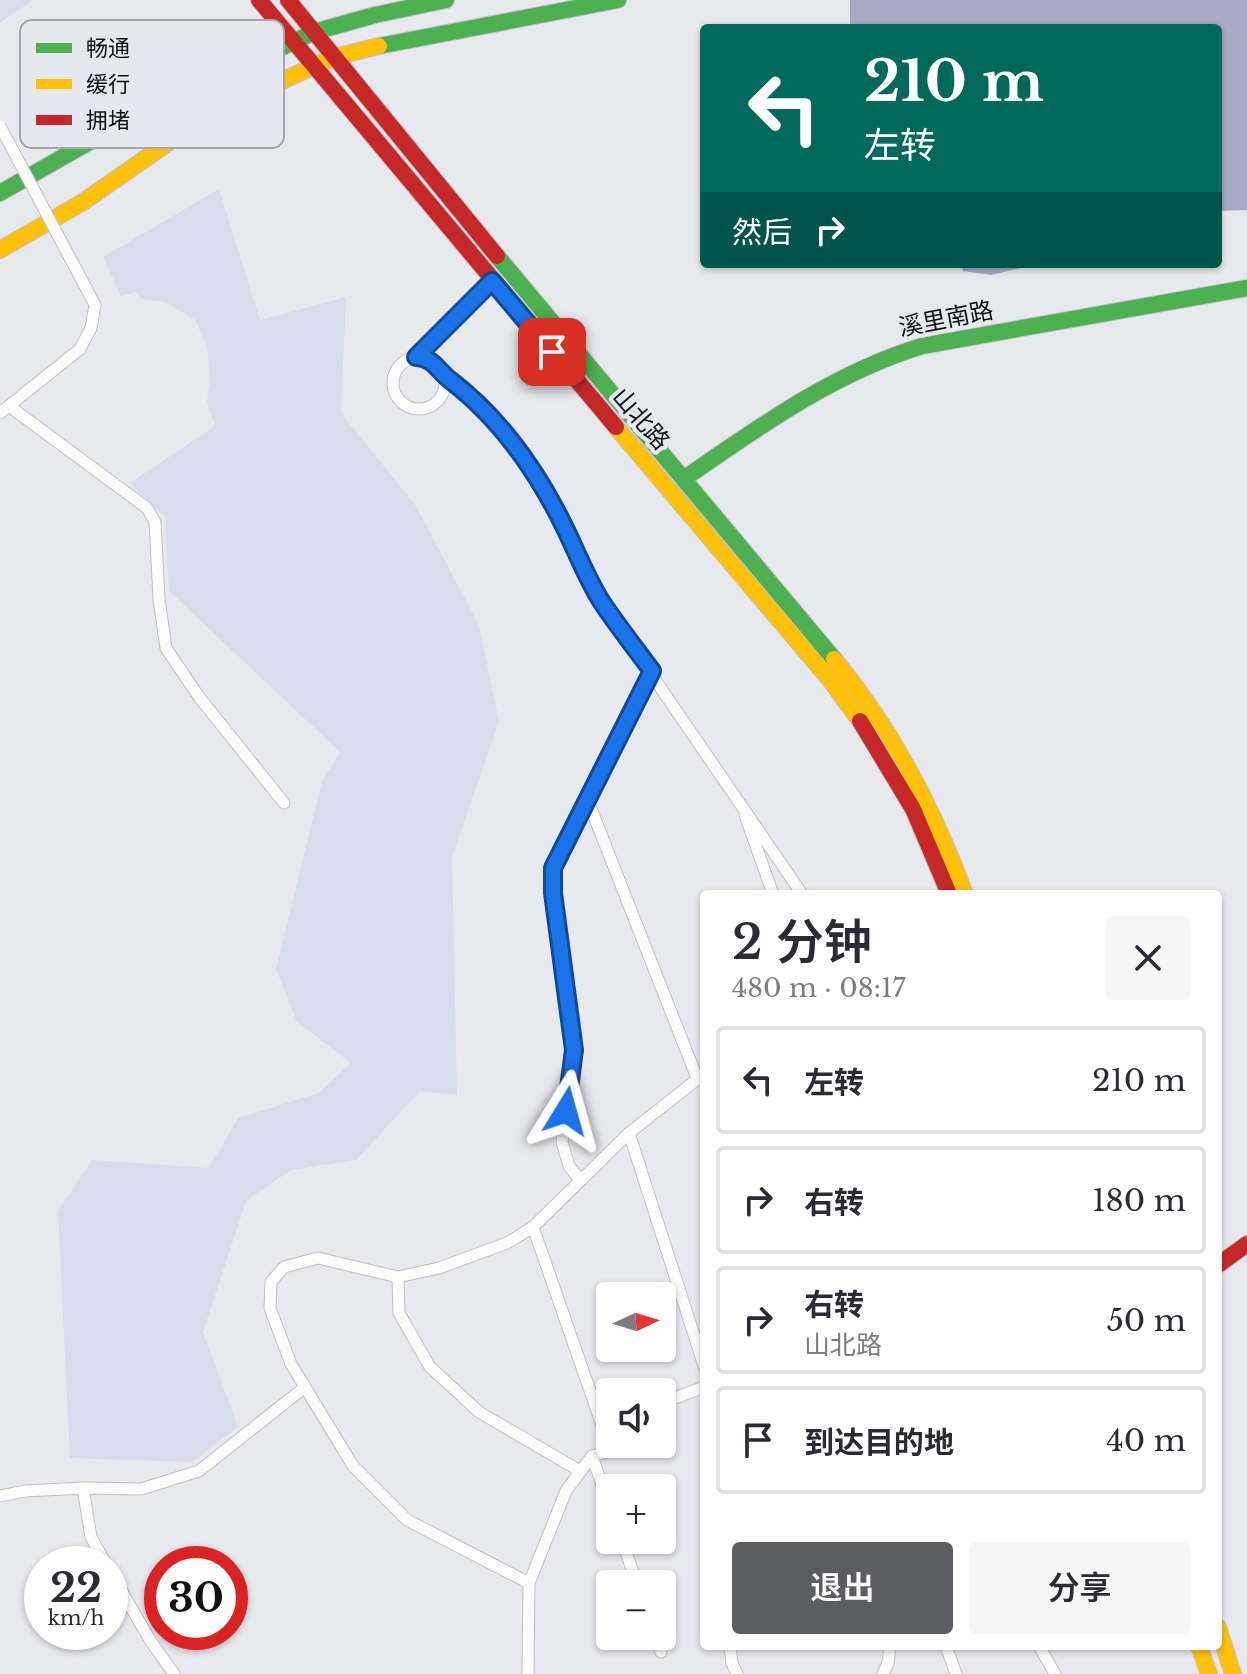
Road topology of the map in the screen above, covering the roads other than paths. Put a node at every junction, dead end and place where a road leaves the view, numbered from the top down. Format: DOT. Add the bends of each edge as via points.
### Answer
graph roads {
  1 [pos="259,0"];
  2 [pos="288,0"];
  3 [pos="446,0"];
  4 [pos="618,0"];
  5 [pos="275,20"];
  6 [pos="284,31"];
  7 [pos="314,32"];
  8 [pos="293,42"];
  9 [pos="284,46"];
  10 [pos="334,57"];
  11 [pos="313,66"];
  12 [pos="284,81"];
  13 [pos="0,126"];
  14 [pos="79,148"];
  15 [pos="161,148"];
  16 [pos="0,193"];
  17 [pos="0,250"];
  18 [pos="492,281"];
  19 [pos="1247,288"];
  20 [pos="416,357"];
  21 [pos="443,374"];
  22 [pos="4,409"];
  23 [pos="685,478"];
  24 [pos="652,671"];
  25 [pos="740,799"];
  26 [pos="588,801"];
  27 [pos="284,803"];
  28 [pos="772,890"];
  29 [pos="799,890"];
  30 [pos="948,890"];
  31 [pos="963,890"];
  32 [pos="700,1074"];
  33 [pos="700,1077"];
  34 [pos="629,1133"];
  35 [pos="580,1180"];
  36 [pos="533,1227"];
  37 [pos="1247,1244"];
  38 [pos="1222,1262"];
  39 [pos="398,1277"];
  40 [pos="700,1354"];
  41 [pos="305,1387"];
  42 [pos="700,1389"];
  43 [pos="596,1398"];
  44 [pos="676,1398"];
  45 [pos="596,1454"];
  46 [pos="592,1456"];
  47 [pos="580,1471"];
  48 [pos="598,1474"];
  49 [pos="83,1488"];
  50 [pos="0,1496"];
  51 [pos="96,1546"];
  52 [pos="529,1583"];
  53 [pos="128,1602"];
  54 [pos="1222,1640"];
  55 [pos="730,1650"];
  56 [pos="890,1650"];
  57 [pos="947,1650"];
  58 [pos="1041,1650"];
  59 [pos="1200,1650"];
  60 [pos="174,1674"];
  61 [pos="528,1674"];
  62 [pos="737,1674"];
  63 [pos="883,1674"];
  64 [pos="956,1674"];
  65 [pos="1055,1674"];
  66 [pos="1209,1674"];
  67 [pos="1233,1674"];
  1 -- 5 [label="main road, 山北路"];
  2 -- 7 [label="main road, 山北路"];
  3 -- 7 [label="main road"];
  4 -- 10 [label="main road"];
  6 -- 8 [label="main road, 山北路"];
  7 -- 8 [label="main road"];
  7 -- 10 [label="main road, 山北路"];
  8 -- 9 [label="main road"];
  8 -- 11 [label="main road, 山北路"];
  10 -- 11 [label="main road"];
  10 -- 23 [label="main road, 山北路"];
  11 -- 12 [label="main road"];
  11 -- 18 [label="main road, 山北路"];
  13 -- 22 [label="street, bridge" via="95,305 80,349"];
  14 -- 16 [label="main road"];
  15 -- 17 [label="main road" via="83,202"];
  18 -- 20 [label="street"];
  18 -- 30 [label="main road, 山北路" via="793,633 858,717 912,804"];
  19 -- 23 [label="main road, 溪里南路" via="894,354 795,404"];
  20 -- 21 [label="street" via="432,361"];
  20 -- 21 [label="street" via="401,364 393,379 396,396 409,407 434,405 443,391"];
  21 -- 24 [label="street" via="475,399 521,451 601,601"];
  22 -- 27 [label="street" via="147,508 155,522 166,648"];
  23 -- 31 [label="main road, 山北路" via="884,725 934,813"];
  24 -- 25 [label="street"];
  24 -- 26 [label="street"];
  25 -- 28 [label="street"];
  25 -- 29 [label="street"];
  26 -- 32 [label="street"];
  26 -- 35 [label="street" via="556,858 552,879 574,1050 562,1142"];
  33 -- 34 [label="street"];
  34 -- 35 [label="street"];
  34 -- 40 [label="street"];
  35 -- 36 [label="street"];
  36 -- 39 [label="street" via="488,1252"];
  36 -- 43 [label="street"];
  37 -- 38 [label="main road"];
  39 -- 41 [label="street" via="318,1258 284,1267 271,1282 270,1308"];
  39 -- 47 [label="street" via="399,1313 430,1367 479,1412"];
  41 -- 49 [label="street" via="199,1471 141,1489"];
  41 -- 52 [label="street" via="353,1466 407,1520"];
  42 -- 44 [label="street"];
  45 -- 46 [label="street"];
  46 -- 47 [label="street"];
  46 -- 48 [label="street"];
  47 -- 52 [label="street" via="566,1491"];
  49 -- 50 [label="street"];
  49 -- 51 [label="street"];
  52 -- 61 [label="street"];
  53 -- 60 [label="street"];
  54 -- 67 [label="main road"];
  55 -- 62 [label="street"];
  56 -- 63 [label="street"];
  57 -- 64 [label="street"];
  58 -- 65 [label="street"];
  59 -- 66 [label="main road"];
}
